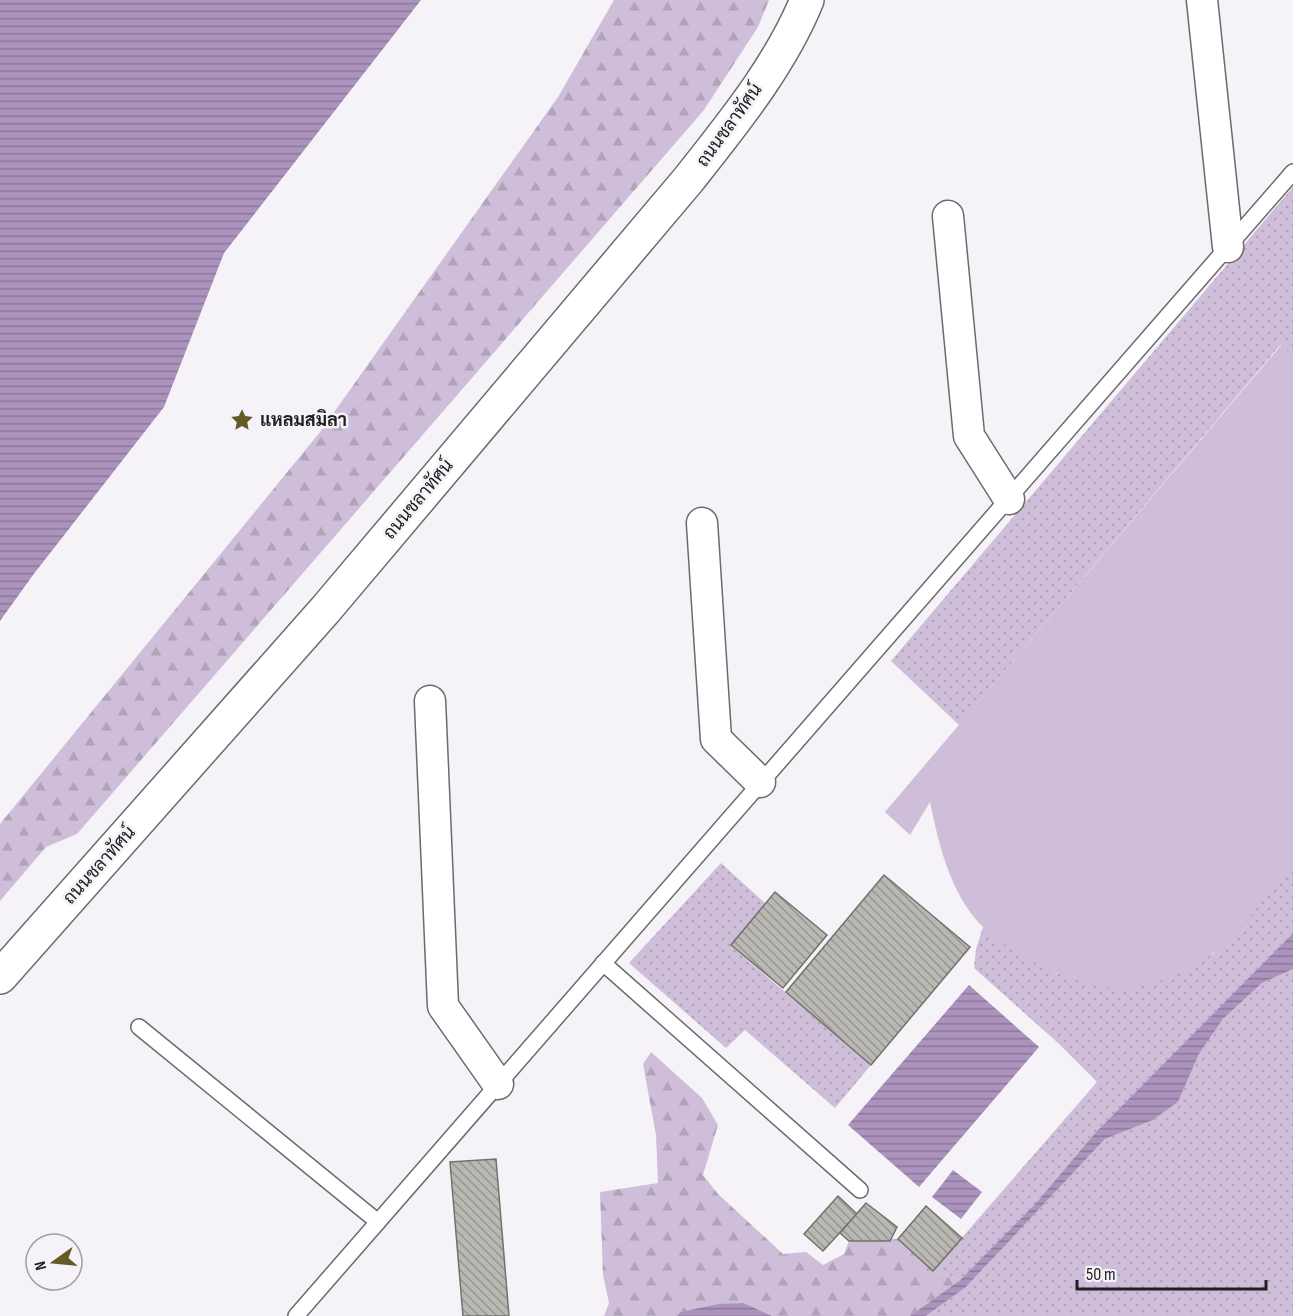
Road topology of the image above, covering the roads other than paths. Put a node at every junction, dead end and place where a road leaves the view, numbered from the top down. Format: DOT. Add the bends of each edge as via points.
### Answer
graph roads {
  1 [pos="807,0"];
  2 [pos="1202,0"];
  3 [pos="1293,172"];
  4 [pos="948,216"];
  5 [pos="1228,247"];
  6 [pos="1009,499"];
  7 [pos="702,523"];
  8 [pos="430,701"];
  9 [pos="760,782"];
  10 [pos="603,963"];
  11 [pos="0,977"];
  12 [pos="140,1027"];
  13 [pos="498,1084"];
  14 [pos="860,1190"];
  15 [pos="378,1222"];
  16 [pos="296,1316"];
  1 -- 11 [label="main road, ถนนชลาทัศน์" via="793,34 737,118 689,179 326,609"];
  2 -- 5 [label="street"];
  3 -- 5 [label="lane"];
  4 -- 6 [label="street" via="969,436"];
  5 -- 6 [label="lane"];
  6 -- 9 [label="lane"];
  7 -- 9 [label="street" via="716,739"];
  8 -- 13 [label="street" via="443,1006"];
  9 -- 10 [label="lane"];
  10 -- 13 [label="lane"];
  10 -- 14 [label="lane"];
  12 -- 15 [label="lane"];
  13 -- 15 [label="lane"];
  15 -- 16 [label="lane"];
}
